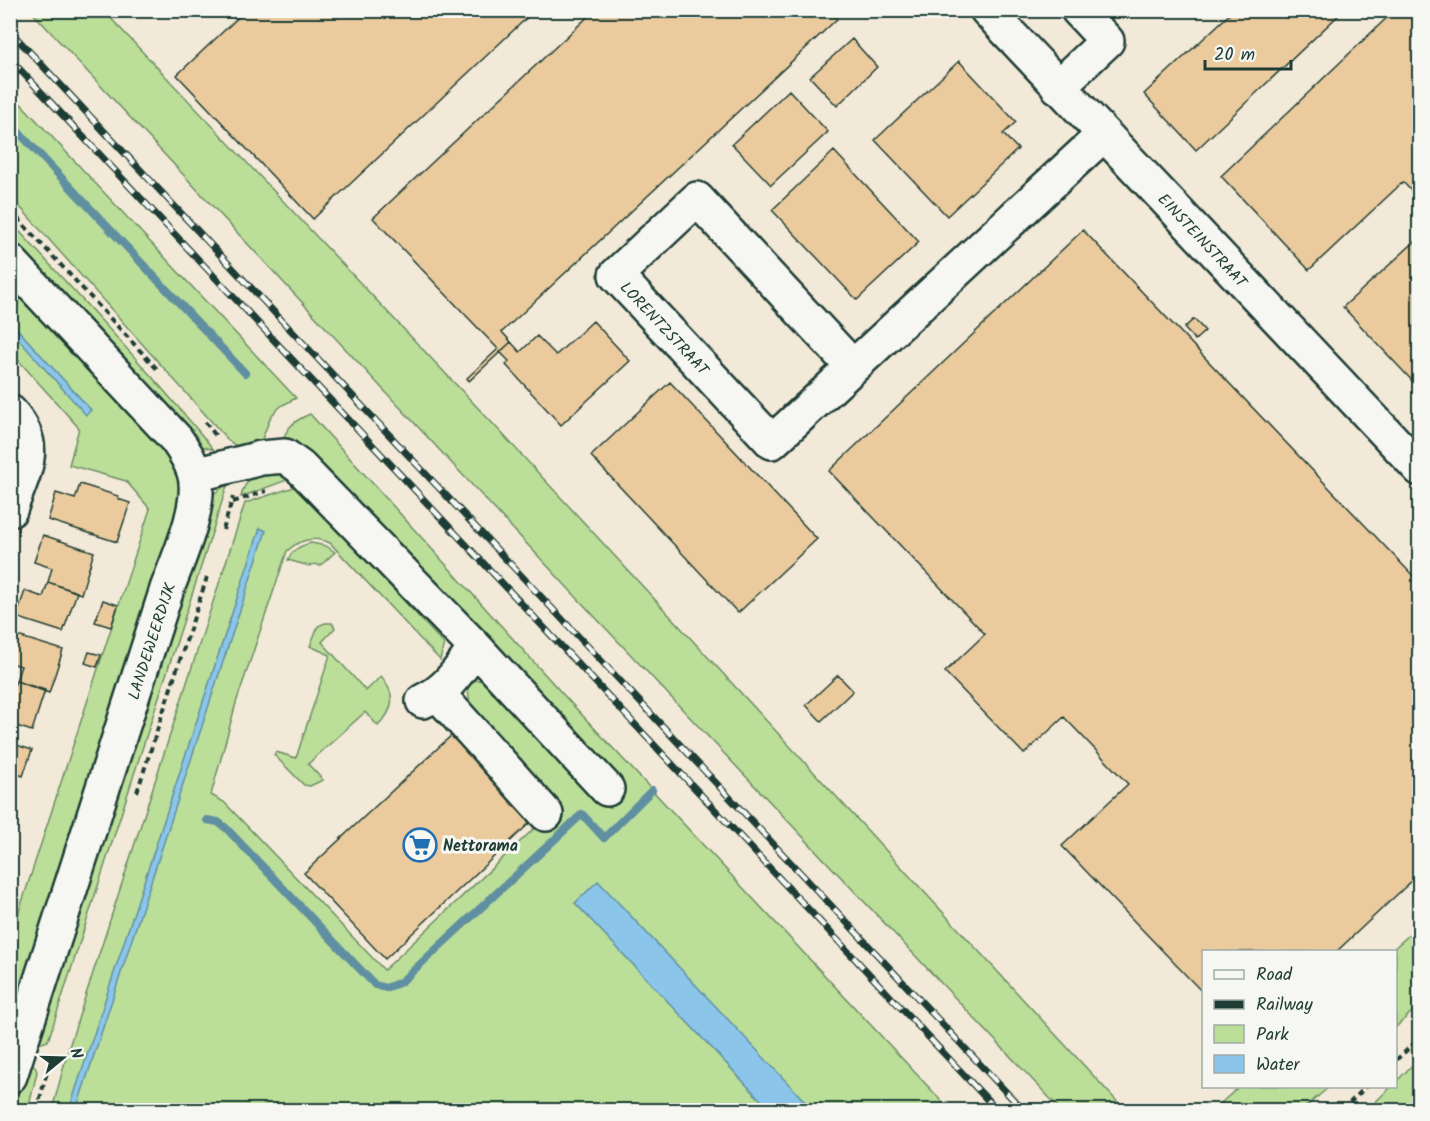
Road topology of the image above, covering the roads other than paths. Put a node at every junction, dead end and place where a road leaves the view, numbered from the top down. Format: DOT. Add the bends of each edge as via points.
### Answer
graph roads {
  1 [pos="1078,10"];
  2 [pos="990,12"];
  3 [pos="1058,87"];
  4 [pos="1103,135"];
  5 [pos="10,261"];
  6 [pos="853,367"];
  7 [pos="10,412"];
  8 [pos="1419,469"];
  9 [pos="195,474"];
  10 [pos="10,510"];
  11 [pos="476,648"];
  12 [pos="607,789"];
  13 [pos="546,814"];
  14 [pos="10,1076"];
  1 -- 3 [label="street" via="1107,40"];
  2 -- 3 [label="street, EINSTEINSTRAAT"];
  3 -- 4 [label="street, EINSTEINSTRAAT"];
  4 -- 6 [label="street, LORENTZSTRAAT"];
  4 -- 8 [label="street, EINSTEINSTRAAT"];
  5 -- 9 [label="street, LANDEWEERDIJK" via="176,439"];
  6 -- 6 [label="street, LORENTZSTRAAT" via="772,442 616,275 697,199"];
  7 -- 10 [label="street" via="28,438 28,454"];
  9 -- 11 [label="street" via="285,456"];
  9 -- 14 [label="street, LANDEWEERDIJK" via="189,528"];
  11 -- 12 [label="street"];
  11 -- 13 [label="street" via="450,682 430,697"];
}
